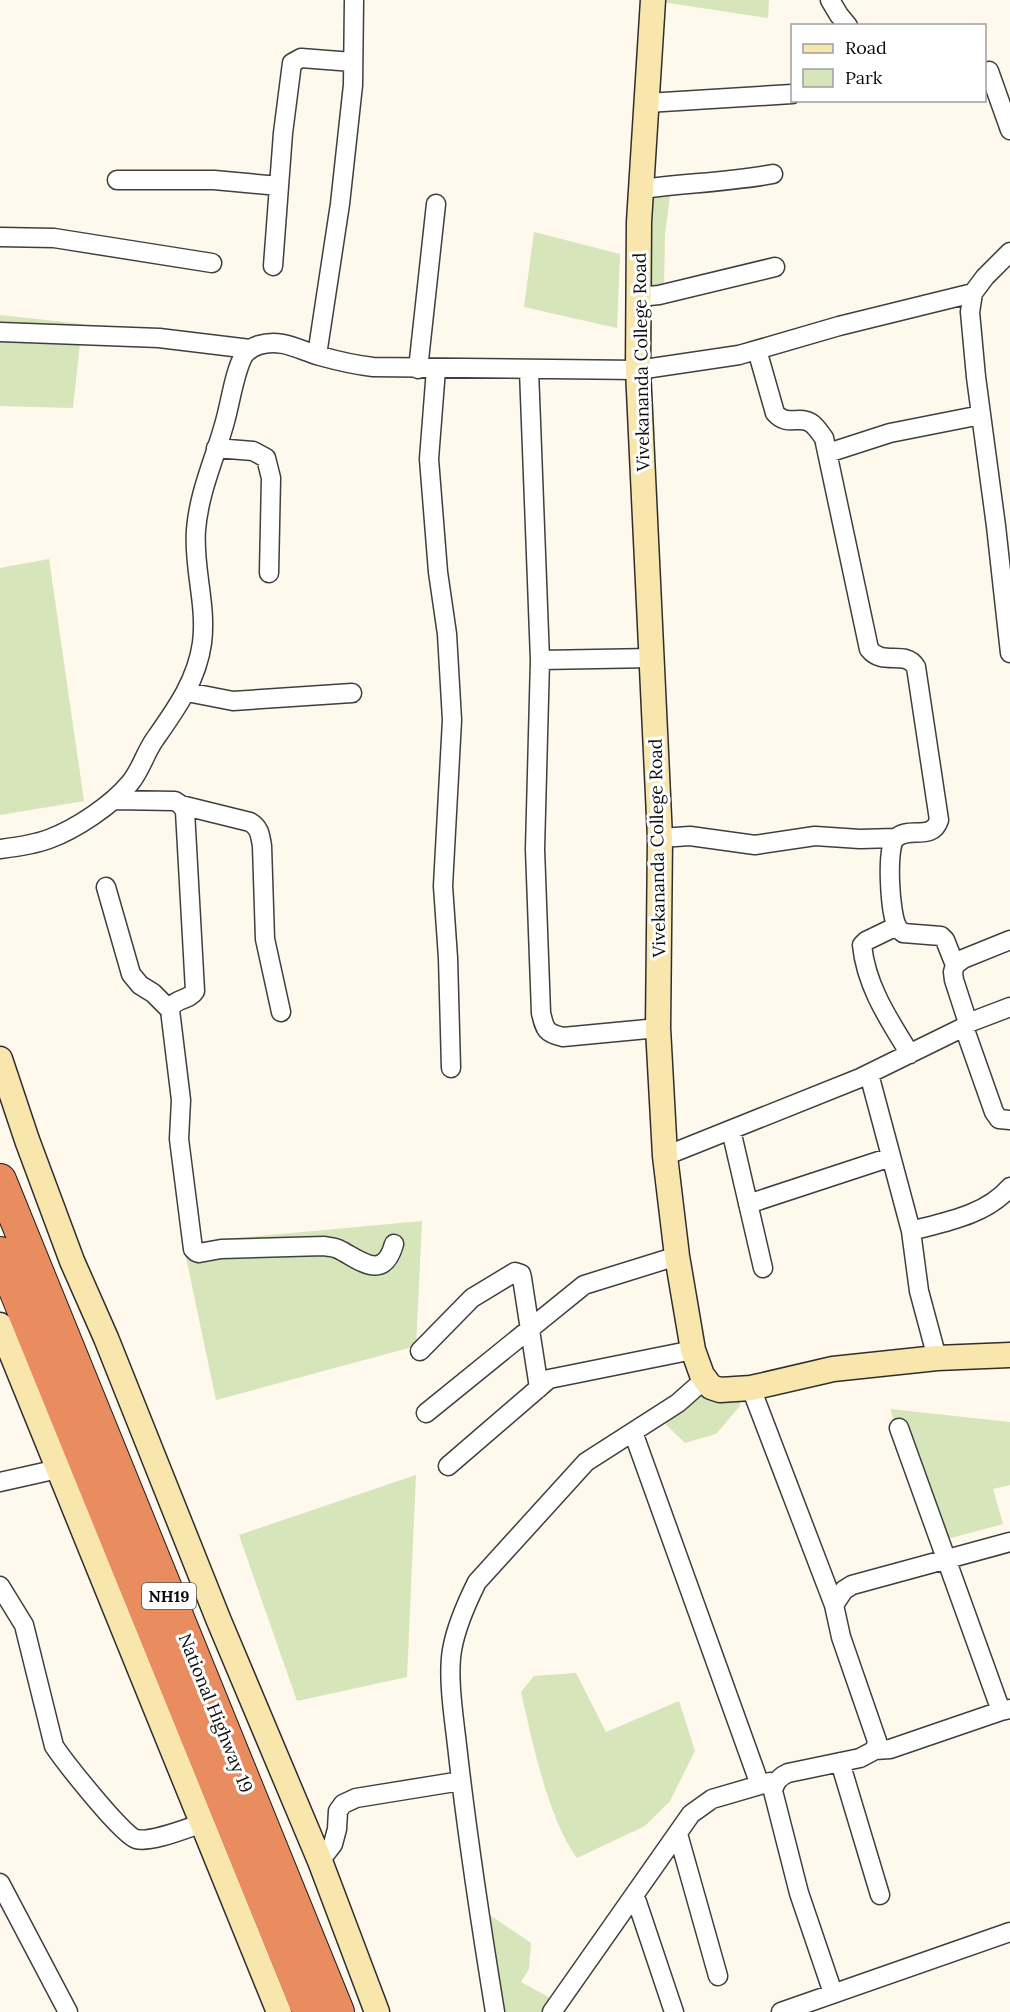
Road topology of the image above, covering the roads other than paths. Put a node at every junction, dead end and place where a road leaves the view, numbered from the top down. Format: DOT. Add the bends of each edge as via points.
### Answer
graph roads {
  1 [pos="354,0"];
  2 [pos="653,0"];
  3 [pos="830,0"];
  4 [pos="846,24"];
  5 [pos="353,62"];
  6 [pos="989,71"];
  7 [pos="791,94"];
  8 [pos="646,104"];
  9 [pos="1010,130"];
  10 [pos="773,174"];
  11 [pos="117,180"];
  12 [pos="279,186"];
  13 [pos="642,189"];
  14 [pos="436,204"];
  15 [pos="0,237"];
  16 [pos="1010,252"];
  17 [pos="212,263"];
  18 [pos="273,266"];
  19 [pos="775,267"];
  20 [pos="973,293"];
  21 [pos="639,297"];
  22 [pos="0,332"];
  23 [pos="250,349"];
  24 [pos="757,350"];
  25 [pos="317,355"];
  26 [pos="418,369"];
  27 [pos="436,369"];
  28 [pos="529,370"];
  29 [pos="638,370"];
  30 [pos="981,415"];
  31 [pos="216,448"];
  32 [pos="828,453"];
  33 [pos="1003,522"];
  34 [pos="269,573"];
  35 [pos="1010,653"];
  36 [pos="653,658"];
  37 [pos="540,660"];
  38 [pos="187,692"];
  39 [pos="352,693"];
  40 [pos="113,800"];
  41 [pos="181,805"];
  42 [pos="660,838"];
  43 [pos="896,838"];
  44 [pos="0,849"];
  45 [pos="106,887"];
  46 [pos="897,926"];
  47 [pos="1010,940"];
  48 [pos="955,965"];
  49 [pos="1010,1007"];
  50 [pos="170,1010"];
  51 [pos="281,1012"];
  52 [pos="966,1025"];
  53 [pos="658,1028"];
  54 [pos="910,1054"];
  55 [pos="0,1059"];
  56 [pos="451,1068"];
  57 [pos="869,1074"];
  58 [pos="1010,1120"];
  59 [pos="731,1130"];
  60 [pos="665,1156"];
  61 [pos="891,1157"];
  62 [pos="0,1180"];
  63 [pos="1010,1187"];
  64 [pos="748,1204"];
  65 [pos="911,1231"];
  66 [pos="394,1244"];
  67 [pos="0,1253"];
  68 [pos="677,1256"];
  69 [pos="763,1268"];
  70 [pos="0,1325"];
  71 [pos="531,1328"];
  72 [pos="693,1350"];
  73 [pos="420,1351"];
  74 [pos="1010,1355"];
  75 [pos="937,1358"];
  76 [pos="705,1379"];
  77 [pos="539,1388"];
  78 [pos="752,1388"];
  79 [pos="426,1413"];
  80 [pos="899,1428"];
  81 [pos="633,1432"];
  82 [pos="448,1466"];
  83 [pos="49,1471"];
  84 [pos="0,1482"];
  85 [pos="1010,1542"];
  86 [pos="947,1559"];
  87 [pos="0,1586"];
  88 [pos="834,1605"];
  89 [pos="1006,1710"];
  90 [pos="875,1750"];
  91 [pos="840,1762"];
  92 [pos="461,1781"];
  93 [pos="769,1782"];
  94 [pos="203,1823"];
  95 [pos="678,1834"];
  96 [pos="320,1861"];
  97 [pos="0,1883"];
  98 [pos="880,1895"];
  99 [pos="635,1896"];
  100 [pos="1010,1932"];
  101 [pos="718,1976"];
  102 [pos="833,1993"];
  103 [pos="68,2012"];
  104 [pos="279,2012"];
  105 [pos="309,2012"];
  106 [pos="338,2012"];
  107 [pos="377,2012"];
  108 [pos="495,2012"];
  109 [pos="552,2012"];
  110 [pos="674,2012"];
  111 [pos="781,2012"];
  1 -- 5 [label="street"];
  2 -- 8 [label="main road, Vivekananda College Road"];
  3 -- 4 [label="street"];
  5 -- 12 [label="street" via="301,58 292,63"];
  5 -- 25 [label="street" via="340,204"];
  6 -- 9 [label="street"];
  7 -- 8 [label="street"];
  8 -- 13 [label="main road, Vivekananda College Road"];
  10 -- 13 [label="street"];
  11 -- 12 [label="street" via="214,180"];
  12 -- 18 [label="street"];
  13 -- 21 [label="main road, Vivekananda College Road"];
  14 -- 26 [label="street"];
  15 -- 17 [label="street" via="54,238"];
  16 -- 20 [label="street"];
  19 -- 21 [label="street"];
  20 -- 24 [label="street"];
  20 -- 30 [label="street" via="970,312"];
  21 -- 29 [label="main road, Vivekananda College Road"];
  22 -- 23 [label="street" via="159,338"];
  23 -- 25 [label="street" via="271,342"];
  23 -- 31 [label="street" via="240,366"];
  24 -- 29 [label="street"];
  24 -- 32 [label="street" via="775,413 787,421 812,423 824,438"];
  25 -- 26 [label="street" via="354,365"];
  26 -- 27 [label="street"];
  27 -- 28 [label="street"];
  27 -- 56 [label="street" via="429,459 452,720 443,886"];
  28 -- 29 [label="street"];
  28 -- 37 [label="street"];
  29 -- 36 [label="main road, Vivekananda College Road"];
  30 -- 32 [label="street" via="890,433"];
  30 -- 33 [label="street"];
  31 -- 34 [label="street" via="253,451 266,458 271,478"];
  31 -- 38 [label="street" via="197,516 202,643"];
  32 -- 43 [label="street" via="869,649 880,658 907,658 916,667 939,820 928,832 905,833"];
  33 -- 35 [label="street"];
  36 -- 37 [label="street"];
  36 -- 42 [label="main road, Vivekananda College Road"];
  37 -- 53 [label="street" via="535,849 544,1028 564,1037"];
  38 -- 39 [label="street" via="233,700"];
  38 -- 40 [label="street" via="131,782"];
  40 -- 41 [label="street" via="166,800"];
  40 -- 44 [label="street" via="49,839"];
  41 -- 50 [label="street" via="185,812 196,982 192,996 175,1002"];
  41 -- 51 [label="street" via="250,822 260,831 265,939"];
  42 -- 43 [label="street" via="690,836 755,845 815,836"];
  42 -- 53 [label="main road, Vivekananda College Road"];
  43 -- 46 [label="street" via="891,846 890,887"];
  45 -- 50 [label="street" via="131,974"];
  46 -- 48 [label="street" via="903,933 941,936"];
  46 -- 54 [label="street" via="862,945 878,1000"];
  47 -- 48 [label="street" via="963,958"];
  48 -- 52 [label="street" via="954,980"];
  49 -- 52 [label="street"];
  50 -- 66 [label="street" via="181,1100 178,1139 193,1249 196,1252 324,1246 338,1249 361,1263 378,1265 385,1262"];
  52 -- 54 [label="street"];
  52 -- 58 [label="street" via="994,1112 999,1119"];
  53 -- 60 [label="main road, Vivekananda College Road"];
  54 -- 57 [label="street"];
  55 -- 96 [label="main road" via="72,1261"];
  57 -- 59 [label="street"];
  57 -- 61 [label="street"];
  59 -- 60 [label="street"];
  59 -- 64 [label="street"];
  60 -- 68 [label="main road, Vivekananda College Road"];
  61 -- 64 [label="street"];
  61 -- 65 [label="street"];
  62 -- 106 [label="highway, National Highway 19 / NH19"];
  63 -- 65 [label="street" via="999,1200 972,1213"];
  64 -- 69 [label="street"];
  65 -- 75 [label="street" via="919,1292"];
  67 -- 105 [label="highway, NH19"];
  68 -- 71 [label="street" via="584,1285"];
  68 -- 72 [label="main road, Vivekananda College Road"];
  70 -- 94 [label="main road"];
  71 -- 73 [label="street" via="521,1274 515,1272 472,1299"];
  71 -- 77 [label="street"];
  71 -- 79 [label="street"];
  72 -- 76 [label="main road, Vivekananda College Road"];
  72 -- 77 [label="street" via="549,1379"];
  74 -- 75 [label="main road"];
  75 -- 78 [label="main road" via="833,1369"];
  76 -- 78 [label="main road" via="720,1390"];
  76 -- 81 [label="street"];
  77 -- 82 [label="street"];
  78 -- 88 [label="street"];
  80 -- 86 [label="street"];
  81 -- 92 [label="street" via="586,1462 477,1581 452,1652"];
  81 -- 93 [label="street"];
  83 -- 84 [label="street"];
  85 -- 86 [label="street"];
  86 -- 88 [label="street" via="852,1585"];
  86 -- 89 [label="street"];
  87 -- 94 [label="street" via="24,1624 54,1746 122,1829 134,1839 146,1840"];
  88 -- 90 [label="street" via="877,1741"];
  89 -- 90 [label="street" via="890,1749"];
  90 -- 91 [label="street"];
  91 -- 93 [label="street" via="788,1773"];
  91 -- 98 [label="street"];
  92 -- 96 [label="street" via="356,1798 343,1804 338,1811 333,1844"];
  92 -- 108 [label="street"];
  93 -- 95 [label="street" via="703,1804"];
  93 -- 102 [label="street" via="799,1893"];
  94 -- 104 [label="main road"];
  95 -- 99 [label="street"];
  95 -- 101 [label="street"];
  96 -- 107 [label="main road"];
  97 -- 103 [label="street"];
  99 -- 109 [label="street"];
  99 -- 110 [label="street"];
  100 -- 102 [label="street"];
  102 -- 111 [label="street"];
}
